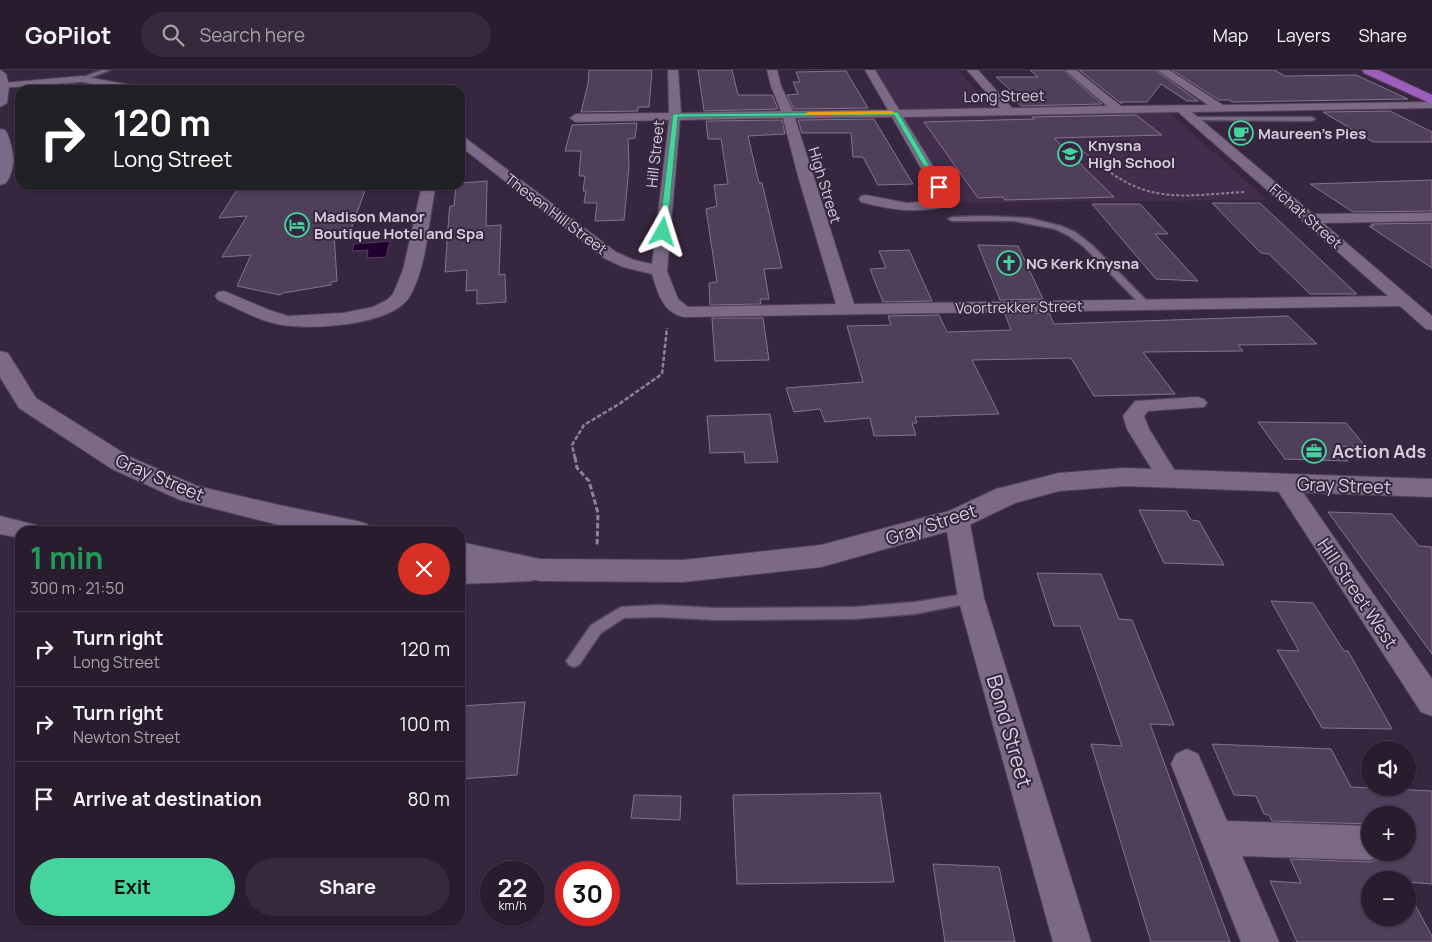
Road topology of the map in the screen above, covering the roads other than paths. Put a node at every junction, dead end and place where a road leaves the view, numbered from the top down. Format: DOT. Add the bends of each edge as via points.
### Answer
graph roads {
  1 [pos="107,70"];
  2 [pos="673,70"];
  3 [pos="772,70"];
  4 [pos="870,70"];
  5 [pos="972,70"];
  6 [pos="1070,70"];
  7 [pos="1162,70"];
  8 [pos="1368,70"];
  9 [pos="85,74"];
  10 [pos="95,74"];
  11 [pos="1,80"];
  12 [pos="124,85"];
  13 [pos="1432,100"];
  14 [pos="0,103"];
  15 [pos="1432,105"];
  16 [pos="1219,107"];
  17 [pos="1117,108"];
  18 [pos="1180,108"];
  19 [pos="1009,111"];
  20 [pos="896,113"];
  21 [pos="788,114"];
  22 [pos="675,115"];
  23 [pos="576,118"];
  24 [pos="1194,119"];
  25 [pos="1312,119"];
  26 [pos="0,133"];
  27 [pos="465,144"];
  28 [pos="0,180"];
  29 [pos="427,190"];
  30 [pos="866,199"];
  31 [pos="1432,217"];
  32 [pos="952,219"];
  33 [pos="1309,219"];
  34 [pos="659,271"];
  35 [pos="224,296"];
  36 [pos="1404,300"];
  37 [pos="1147,306"];
  38 [pos="847,310"];
  39 [pos="1432,325"];
  40 [pos="0,358"];
  41 [pos="1197,403"];
  42 [pos="1168,479"];
  43 [pos="1285,483"];
  44 [pos="1432,488"];
  45 [pos="957,519"];
  46 [pos="0,525"];
  47 [pos="333,526"];
  48 [pos="15,528"];
  49 [pos="465,554"];
  50 [pos="540,570"];
  51 [pos="465,574"];
  52 [pos="971,598"];
  53 [pos="574,661"];
  54 [pos="1432,703"];
  55 [pos="1187,764"];
  56 [pos="1217,838"];
  57 [pos="1361,843"];
  58 [pos="1072,942"];
  59 [pos="1260,942"];
  1 -- 10 [label="lane"];
  2 -- 22 [label="street, Hill Street"];
  3 -- 21 [label="street, High Street"];
  4 -- 20 [label="street"];
  5 -- 19 [label="street"];
  6 -- 17 [label="street"];
  7 -- 16 [label="street"];
  8 -- 13 [label="highway"];
  9 -- 10 [label="lane"];
  9 -- 10 [label="lane"];
  9 -- 11 [label="street" via="61,79"];
  9 -- 12 [label="street"];
  11 -- 14 [label="street"];
  15 -- 16 [label="street, Long Street"];
  16 -- 18 [label="street, Long Street"];
  17 -- 18 [label="street, Long Street"];
  17 -- 19 [label="street, Long Street"];
  18 -- 24 [label="street, Fichat Street"];
  19 -- 20 [label="street, Long Street"];
  20 -- 21 [label="street, Long Street"];
  20 -- 30 [label="street" via="948,202 927,208 899,208"];
  21 -- 22 [label="street, Long Street"];
  21 -- 38 [label="street, High Street"];
  22 -- 23 [label="street, Long Street"];
  22 -- 34 [label="street, Hill Street"];
  24 -- 25 [label="lane"];
  24 -- 33 [label="street, Fichat Street"];
  26 -- 28 [label="street" via="8,152"];
  27 -- 34 [label="street, Thesen Hill Street" via="610,255 629,264"];
  29 -- 35 [label="street" via="411,270 400,298 393,304 351,318 278,320"];
  31 -- 33 [label="street"];
  32 -- 37 [label="lane" via="1019,218 1064,230 1088,246"];
  33 -- 36 [label="street, Fichat Street"];
  34 -- 38 [label="street, Voortrekker Street" via="669,299 684,312"];
  36 -- 37 [label="street, Voortrekker Street"];
  36 -- 39 [label="street, Fichat Street"];
  37 -- 38 [label="street, Voortrekker Street"];
  40 -- 47 [label="street, Gray Street" via="27,403 121,463 190,493"];
  41 -- 42 [label="street" via="1142,405 1133,416"];
  42 -- 43 [label="street, Gray Street"];
  42 -- 45 [label="street, Gray Street" via="1124,477 1059,482 1006,496"];
  43 -- 44 [label="street, Gray Street"];
  43 -- 54 [label="street, Hill Street West"];
  45 -- 50 [label="street, Gray Street" via="820,556 683,571"];
  45 -- 52 [label="street, Bond Street"];
  46 -- 48 [label="street"];
  49 -- 50 [label="street, Gray Street"];
  50 -- 51 [label="street"];
  52 -- 53 [label="lane" via="854,614 621,613 596,629"];
  52 -- 58 [label="street, Bond Street"];
  55 -- 56 [label="street"];
  56 -- 57 [label="street"];
  56 -- 59 [label="street"];
}
